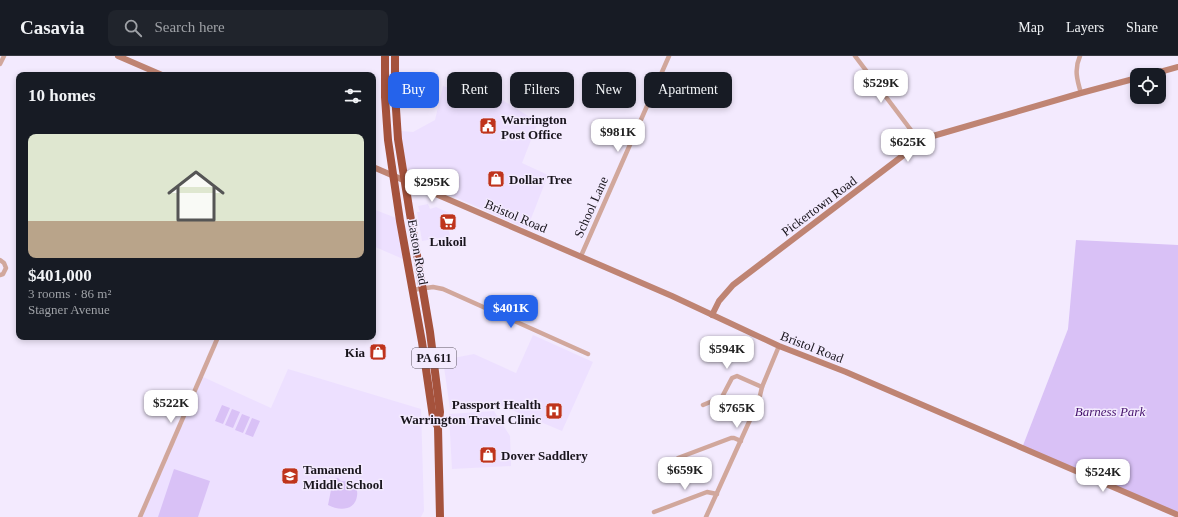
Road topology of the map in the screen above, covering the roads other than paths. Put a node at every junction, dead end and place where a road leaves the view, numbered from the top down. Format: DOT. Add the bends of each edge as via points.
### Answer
graph roads {
  1 [pos="4,56"];
  2 [pos="118,56"];
  3 [pos="385,56"];
  4 [pos="395,56"];
  5 [pos="669,56"];
  6 [pos="855,56"];
  7 [pos="1080,56"];
  8 [pos="0,64"];
  9 [pos="1178,67"];
  10 [pos="1166,70"];
  11 [pos="155,72"];
  12 [pos="1130,80"];
  13 [pos="1081,93"];
  14 [pos="920,142"];
  15 [pos="376,168"];
  16 [pos="394,176"];
  17 [pos="404,181"];
  18 [pos="581,256"];
  19 [pos="0,260"];
  20 [pos="0,275"];
  21 [pos="422,289"];
  22 [pos="412,290"];
  23 [pos="712,315"];
  24 [pos="217,340"];
  25 [pos="779,346"];
  26 [pos="588,354"];
  27 [pos="762,387"];
  28 [pos="703,405"];
  29 [pos="438,427"];
  30 [pos="741,441"];
  31 [pos="678,458"];
  32 [pos="717,494"];
  33 [pos="654,512"];
  34 [pos="1178,515"];
  35 [pos="140,517"];
  36 [pos="440,517"];
  37 [pos="706,517"];
  1 -- 8 [label="street"];
  2 -- 11 [label="main road"];
  3 -- 16 [label="highway, Easton Road / PA 611" via="386,121"];
  4 -- 17 [label="highway, Easton Road / PA 611" via="396,115"];
  5 -- 18 [label="street, School Lane"];
  6 -- 14 [label="street"];
  7 -- 13 [label="street" via="1076,71"];
  9 -- 10 [label="main road"];
  12 -- 13 [label="main road, Pickertown Road"];
  13 -- 14 [label="main road, Pickertown Road" via="926,138"];
  14 -- 23 [label="main road, Pickertown Road" via="733,285 719,301"];
  15 -- 16 [label="main road, Bristol Road"];
  16 -- 17 [label="main road, Bristol Road"];
  16 -- 22 [label="highway, Easton Road / PA 611"];
  17 -- 18 [label="main road, Bristol Road"];
  17 -- 21 [label="highway, Easton Road / PA 611"];
  18 -- 23 [label="main road, Bristol Road"];
  19 -- 20 [label="street" via="6,268"];
  21 -- 22 [label="street"];
  21 -- 26 [label="street" via="443,289"];
  21 -- 29 [label="highway, Easton Road / PA 611" via="440,406"];
  22 -- 29 [label="highway, Easton Road / PA 611" via="433,416"];
  23 -- 25 [label="main road, Bristol Road"];
  24 -- 35 [label="street"];
  25 -- 27 [label="street"];
  25 -- 34 [label="main road, Bristol Road" via="846,372"];
  27 -- 28 [label="street" via="734,376 722,397"];
  27 -- 30 [label="street"];
  29 -- 36 [label="highway, Easton Road / PA 611"];
  30 -- 31 [label="street" via="731,438"];
  30 -- 32 [label="street"];
  32 -- 33 [label="street" via="707,492"];
  32 -- 37 [label="street"];
}
